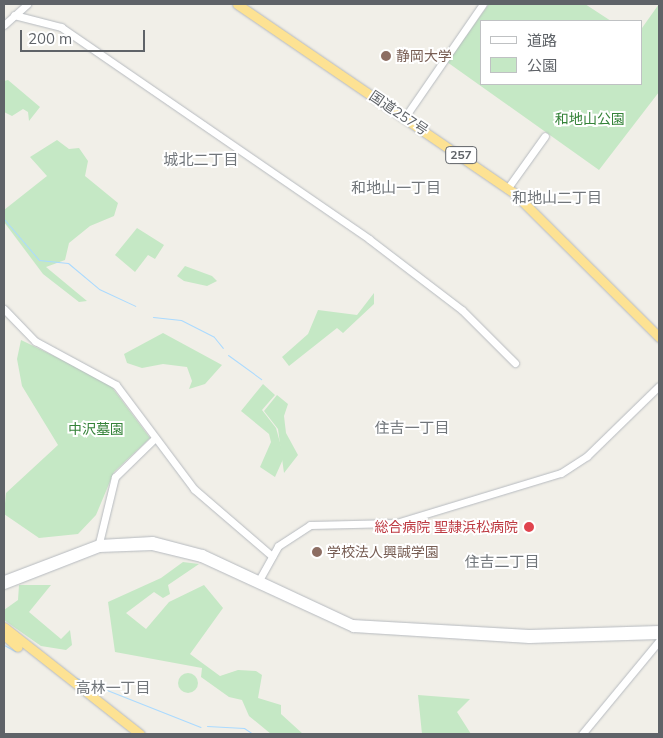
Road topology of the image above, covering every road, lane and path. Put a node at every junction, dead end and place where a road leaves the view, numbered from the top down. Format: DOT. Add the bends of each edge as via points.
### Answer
graph roads {
  1 [pos="27,4"];
  2 [pos="237,4"];
  3 [pos="483,4"];
  4 [pos="14,15"];
  5 [pos="4,25"];
  6 [pos="405,117"];
  7 [pos="545,136"];
  8 [pos="507,188"];
  9 [pos="4,309"];
  10 [pos="659,337"];
  11 [pos="516,363"];
  12 [pos="659,386"];
  13 [pos="154,438"];
  14 [pos="99,543"];
  15 [pos="272,556"];
  16 [pos="4,579"];
  17 [pos="258,582"];
  18 [pos="4,585"];
  19 [pos="4,627"];
  20 [pos="659,629"];
  21 [pos="659,635"];
  22 [pos="4,636"];
  23 [pos="659,641"];
  24 [pos="133,734"];
  25 [pos="140,734"];
  26 [pos="582,734"];
  1 -- 4 [label="street"];
  2 -- 6 [label="highway, 国道257号 / 257"];
  3 -- 6 [label="street"];
  4 -- 5 [label="street"];
  4 -- 11 [label="street" via="61,27 369,239 462,310"];
  6 -- 8 [label="highway, 国道257号 / 257"];
  7 -- 8 [label="street"];
  8 -- 10 [label="highway, 国道257号 / 257"];
  9 -- 13 [label="street" via="35,341 112,382"];
  12 -- 15 [label="street" via="587,456 562,473 387,525 310,525 287,538"];
  13 -- 14 [label="street" via="115,477"];
  13 -- 15 [label="street" via="194,490"];
  14 -- 16 [label="street"];
  14 -- 17 [label="street" via="135,540 172,544"];
  15 -- 17 [label="street"];
  17 -- 18 [label="street" via="189,554 133,545 76,555"];
  17 -- 20 [label="street" via="352,623 530,633"];
  17 -- 21 [label="street" via="322,618 357,629 529,639"];
  19 -- 25 [label="highway"];
  22 -- 24 [label="highway"];
  23 -- 26 [label="street"];
}
